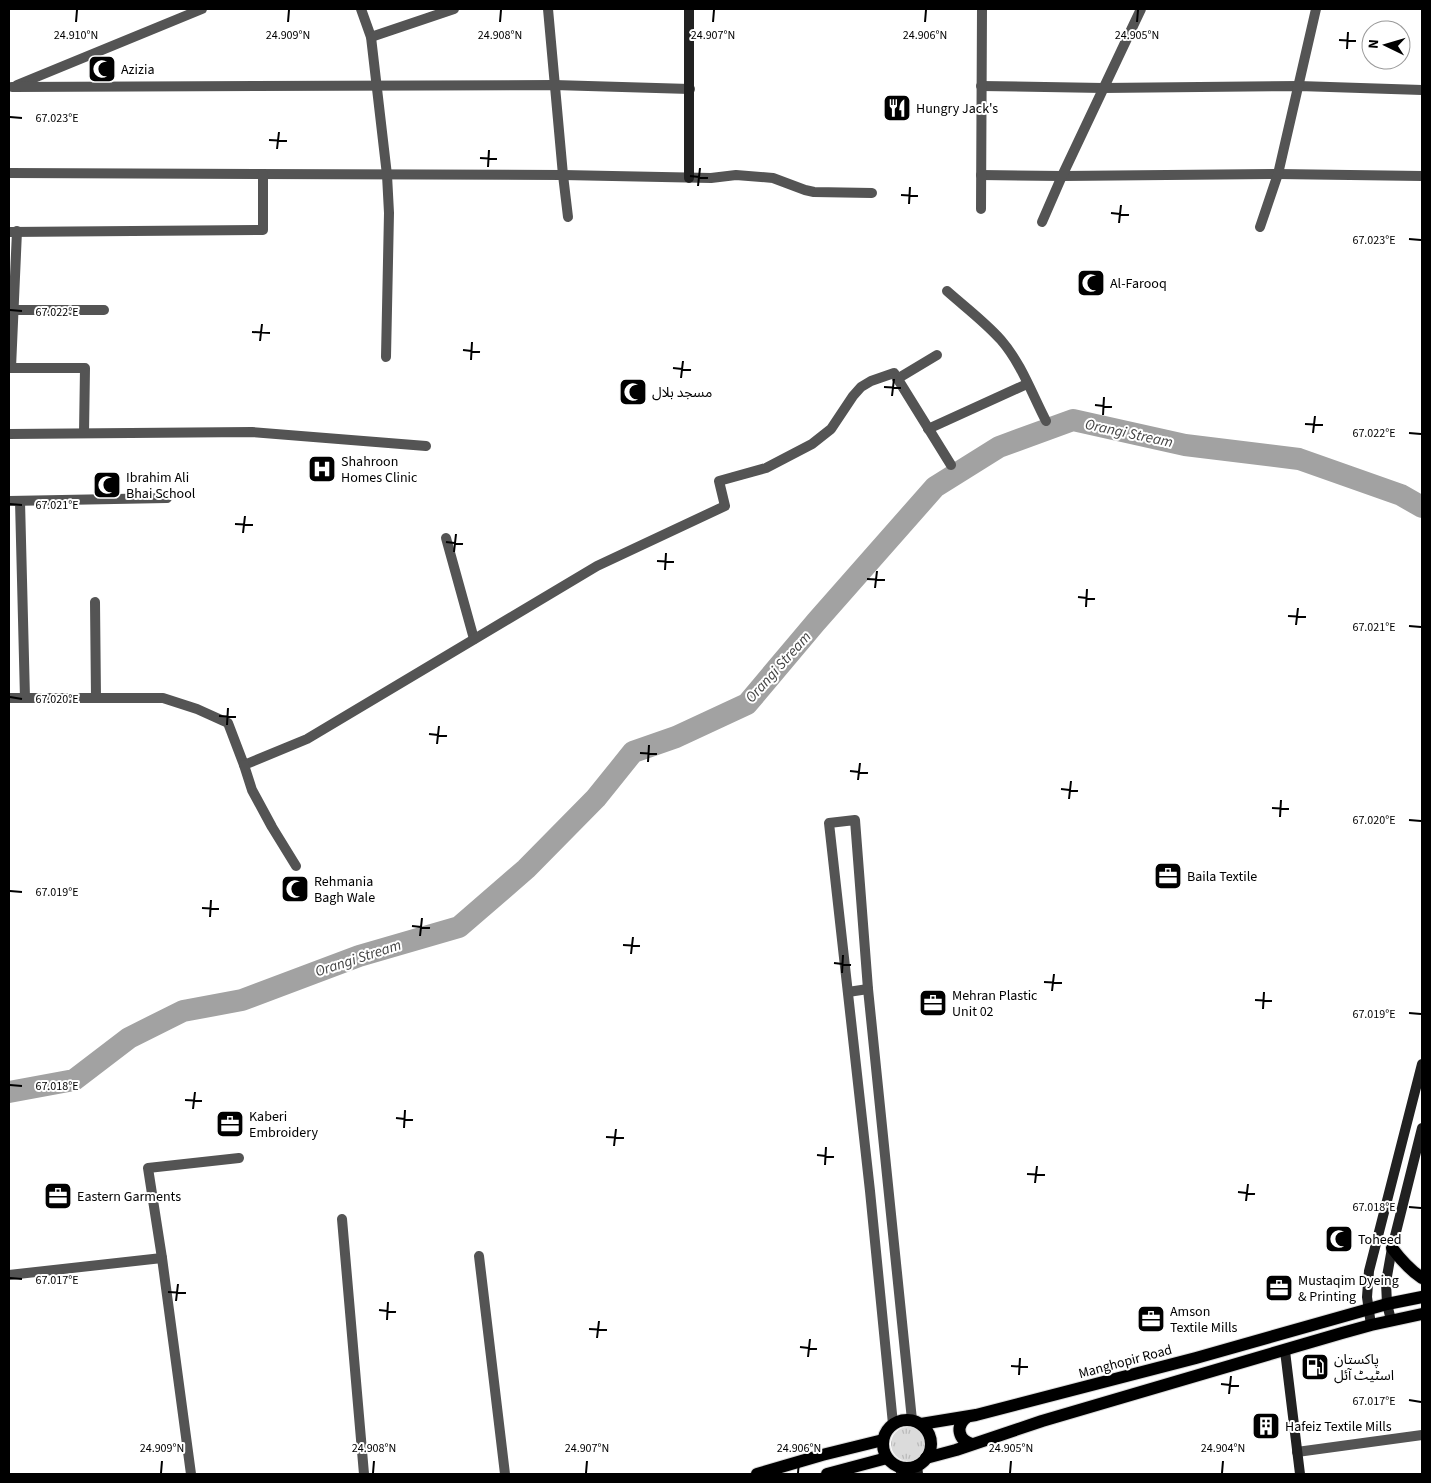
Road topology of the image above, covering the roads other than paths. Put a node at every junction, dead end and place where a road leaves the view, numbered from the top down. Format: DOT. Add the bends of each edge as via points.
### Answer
graph roads {
  1 [pos="202,9"];
  2 [pos="361,9"];
  3 [pos="454,9"];
  4 [pos="548,9"];
  5 [pos="689,9"];
  6 [pos="982,9"];
  7 [pos="1141,9"];
  8 [pos="1316,9"];
  9 [pos="371,36"];
  10 [pos="554,86"];
  11 [pos="981,86"];
  12 [pos="1299,86"];
  13 [pos="376,87"];
  14 [pos="10,88"];
  15 [pos="1103,88"];
  16 [pos="690,89"];
  17 [pos="1422,90"];
  18 [pos="9,173"];
  19 [pos="263,174"];
  20 [pos="1278,174"];
  21 [pos="387,175"];
  22 [pos="562,175"];
  23 [pos="981,175"];
  24 [pos="1062,176"];
  25 [pos="1422,176"];
  26 [pos="689,178"];
  27 [pos="872,193"];
  28 [pos="981,209"];
  29 [pos="568,217"];
  30 [pos="1042,222"];
  31 [pos="1260,227"];
  32 [pos="13,232"];
  33 [pos="947,291"];
  34 [pos="11,310"];
  35 [pos="104,310"];
  36 [pos="937,355"];
  37 [pos="386,357"];
  38 [pos="10,368"];
  39 [pos="897,379"];
  40 [pos="1027,384"];
  41 [pos="1046,421"];
  42 [pos="928,429"];
  43 [pos="84,433"];
  44 [pos="9,434"];
  45 [pos="426,446"];
  46 [pos="951,465"];
  47 [pos="167,498"];
  48 [pos="20,500"];
  49 [pos="9,501"];
  50 [pos="446,538"];
  51 [pos="94,602"];
  52 [pos="474,639"];
  53 [pos="9,698"];
  54 [pos="25,698"];
  55 [pos="96,698"];
  56 [pos="244,765"];
  57 [pos="296,866"];
  58 [pos="868,989"];
  59 [pos="848,992"];
  60 [pos="1422,1064"];
  61 [pos="1422,1128"];
  62 [pos="239,1158"];
  63 [pos="342,1219"];
  64 [pos="1392,1248"];
  65 [pos="478,1256"];
  66 [pos="162,1258"];
  67 [pos="9,1275"];
  68 [pos="1422,1278"];
  69 [pos="1422,1297"];
  70 [pos="1387,1304"];
  71 [pos="1368,1310"];
  72 [pos="1422,1314"];
  73 [pos="1391,1320"];
  74 [pos="1372,1325"];
  75 [pos="1285,1351"];
  76 [pos="967,1417"];
  77 [pos="916,1422"];
  78 [pos="893,1424"];
  79 [pos="1422,1434"];
  80 [pos="883,1440"];
  81 [pos="972,1444"];
  82 [pos="1297,1452"];
  83 [pos="887,1458"];
  84 [pos="920,1466"];
  85 [pos="901,1471"];
  86 [pos="191,1474"];
  87 [pos="364,1474"];
  88 [pos="505,1474"];
  89 [pos="757,1474"];
  90 [pos="827,1474"];
  91 [pos="1300,1474"];
  1 -- 14 [label="street"];
  2 -- 9 [label="street"];
  3 -- 9 [label="street"];
  4 -- 10 [label="street"];
  5 -- 16 [label="main road"];
  6 -- 11 [label="street"];
  7 -- 15 [label="street"];
  8 -- 12 [label="street"];
  9 -- 13 [label="street"];
  10 -- 13 [label="street"];
  10 -- 16 [label="street"];
  10 -- 22 [label="street"];
  11 -- 15 [label="street"];
  11 -- 23 [label="street"];
  12 -- 15 [label="street"];
  12 -- 17 [label="street"];
  12 -- 20 [label="street"];
  13 -- 14 [label="street"];
  13 -- 21 [label="street"];
  15 -- 24 [label="street"];
  16 -- 26 [label="main road"];
  18 -- 19 [label="street"];
  19 -- 21 [label="street"];
  19 -- 32 [label="street" via="263,230"];
  20 -- 24 [label="street"];
  20 -- 25 [label="street"];
  20 -- 31 [label="street"];
  21 -- 22 [label="street"];
  21 -- 37 [label="street"];
  22 -- 26 [label="street"];
  22 -- 29 [label="street"];
  23 -- 24 [label="street"];
  23 -- 28 [label="street"];
  24 -- 30 [label="street"];
  26 -- 27 [label="street" via="753,176 773,178 814,192"];
  32 -- 34 [label="street"];
  33 -- 40 [label="street" via="990,328 1017,364"];
  34 -- 35 [label="street"];
  34 -- 38 [label="street"];
  36 -- 39 [label="street"];
  38 -- 43 [label="street" via="85,368"];
  39 -- 42 [label="street"];
  39 -- 52 [label="street" via="894,373 888,374 861,387 830,429 812,444 766,468 719,481 725,506 598,566"];
  40 -- 41 [label="street"];
  40 -- 42 [label="street"];
  42 -- 46 [label="street"];
  43 -- 44 [label="street"];
  43 -- 45 [label="street" via="252,432"];
  47 -- 48 [label="street"];
  48 -- 49 [label="street"];
  48 -- 54 [label="street"];
  50 -- 52 [label="street"];
  51 -- 55 [label="street"];
  52 -- 56 [label="street" via="307,739"];
  53 -- 54 [label="street"];
  54 -- 55 [label="street"];
  55 -- 56 [label="street" via="163,698 228,723"];
  56 -- 57 [label="street" via="256,797"];
  58 -- 59 [label="street"];
  58 -- 59 [label="street" via="854,820 829,822"];
  58 -- 77 [label="street"];
  59 -- 78 [label="street"];
  60 -- 71 [label="main road" via="1369,1271"];
  61 -- 64 [label="main road"];
  62 -- 66 [label="street" via="148,1168"];
  63 -- 87 [label="street"];
  64 -- 68 [label="main road"];
  64 -- 70 [label="main road" via="1386,1282"];
  65 -- 88 [label="street"];
  66 -- 67 [label="street"];
  66 -- 86 [label="street"];
  69 -- 70 [label="main road, Manghopir Road"];
  70 -- 71 [label="main road, Manghopir Road"];
  70 -- 73 [label="main road"];
  71 -- 74 [label="main road"];
  71 -- 76 [label="main road, Manghopir Road"];
  72 -- 73 [label="main road"];
  73 -- 74 [label="main road"];
  74 -- 75 [label="main road"];
  75 -- 81 [label="main road"];
  75 -- 82 [label="main road"];
  76 -- 77 [label="main road, Manghopir Road"];
  76 -- 81 [label="main road" via="961,1424 960,1433"];
  77 -- 78 [label="main road" via="902,1420"];
  77 -- 84 [label="main road" via="925,1429 930,1440"];
  78 -- 80 [label="main road"];
  79 -- 82 [label="street"];
  80 -- 83 [label="main road"];
  80 -- 89 [label="main road"];
  81 -- 84 [label="main road"];
  82 -- 91 [label="main road"];
  83 -- 85 [label="main road"];
  83 -- 90 [label="main road"];
  84 -- 85 [label="main road"];
}
